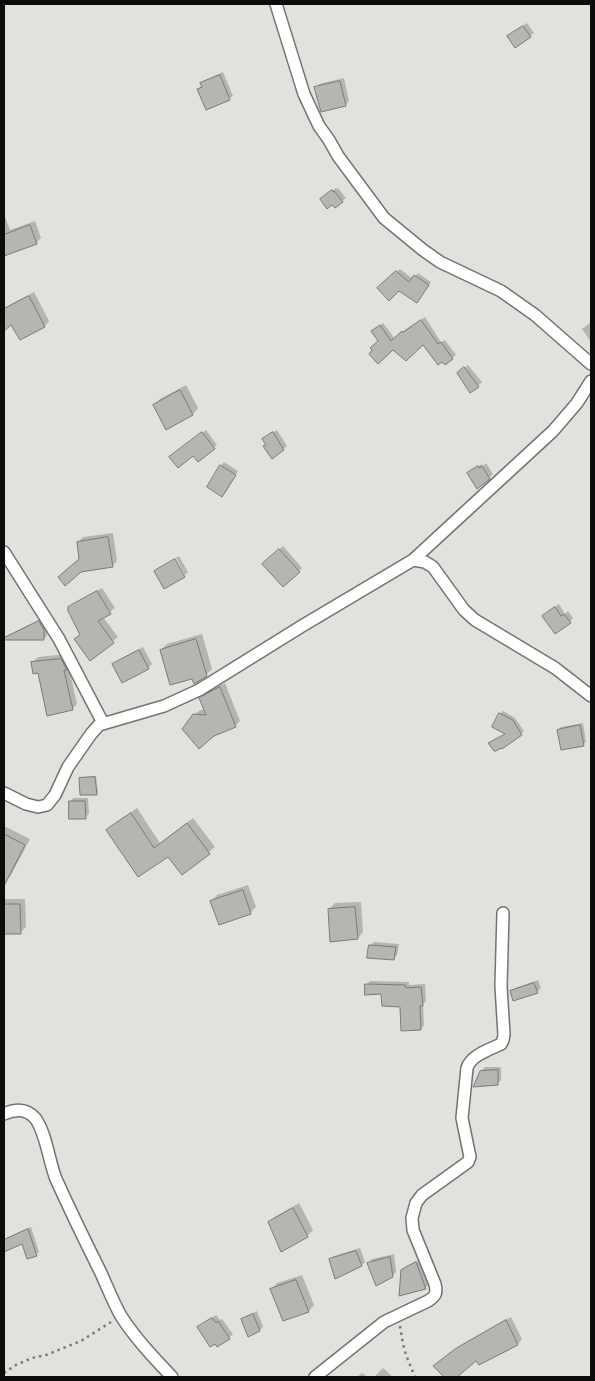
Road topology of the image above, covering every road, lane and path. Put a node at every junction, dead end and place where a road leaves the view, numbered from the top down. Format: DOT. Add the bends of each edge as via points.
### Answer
graph roads {
  1 [pos="276,4"];
  2 [pos="591,364"];
  3 [pos="591,381"];
  4 [pos="4,552"];
  5 [pos="413,560"];
  6 [pos="591,696"];
  7 [pos="103,723"];
  8 [pos="4,793"];
  9 [pos="503,913"];
  10 [pos="4,1114"];
  11 [pos="398,1315"];
  12 [pos="121,1316"];
  13 [pos="4,1373"];
  14 [pos="172,1377"];
  15 [pos="316,1377"];
  16 [pos="415,1377"];
  1 -- 2 [label="street" via="304,94 319,126 384,218 440,262 500,291 521,305"];
  3 -- 5 [label="street" via="553,431"];
  4 -- 7 [label="street" via="59,639"];
  5 -- 6 [label="street" via="433,567 475,620 555,668"];
  5 -- 7 [label="street" via="200,690 164,706"];
  7 -- 8 [label="street" via="68,767 47,805 26,804"];
  9 -- 11 [label="street" via="503,1040 473,1058 467,1068 462,1118 470,1157 468,1162 422,1195 412,1218 413,1230 437,1292 428,1301"];
  10 -- 12 [label="street" via="21,1110 38,1123 53,1172"];
  11 -- 15 [label="street" via="384,1322"];
  11 -- 16 [label="path" via="402,1344"];
  12 -- 13 [label="path" via="81,1341 32,1358"];
  12 -- 14 [label="street" via="152,1357"];
}
